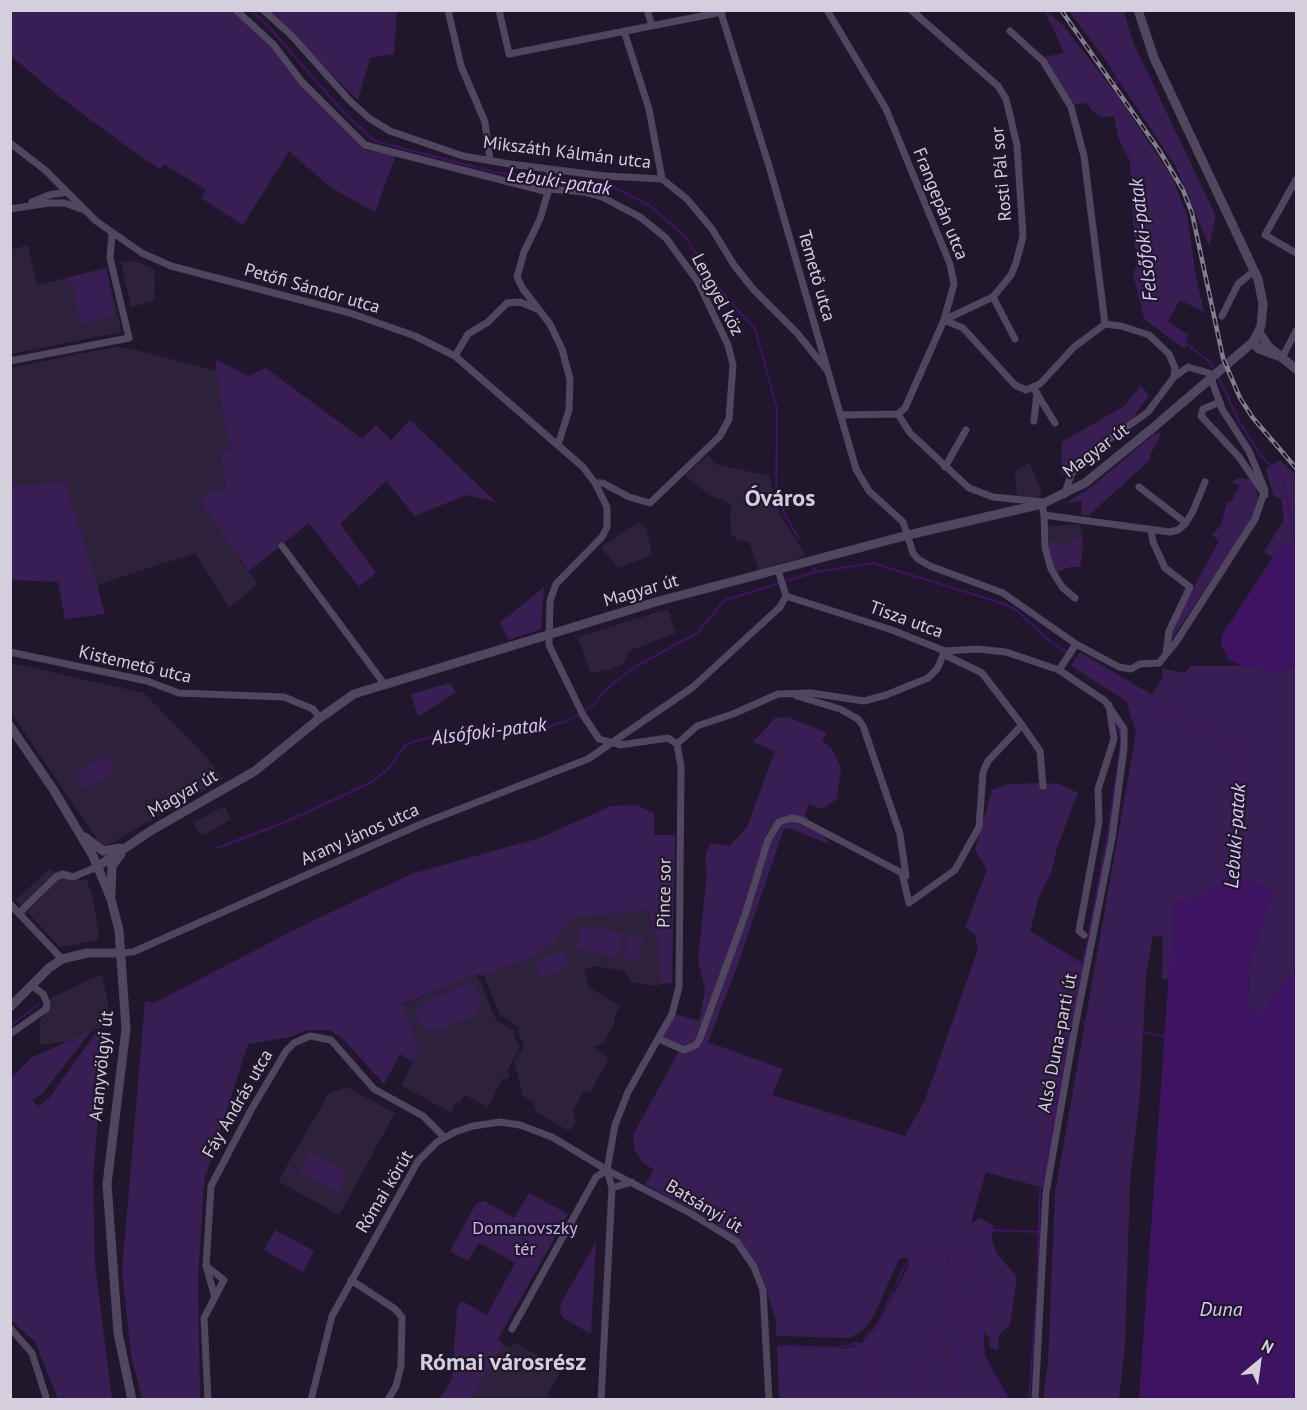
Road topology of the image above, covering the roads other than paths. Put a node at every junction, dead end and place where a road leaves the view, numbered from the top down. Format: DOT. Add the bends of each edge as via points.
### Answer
graph roads {
  1 [pos="236,10"];
  2 [pos="263,10"];
  3 [pos="448,10"];
  4 [pos="500,10"];
  5 [pos="647,10"];
  6 [pos="827,10"];
  7 [pos="911,10"];
  8 [pos="1138,10"];
  9 [pos="721,11"];
  10 [pos="652,26"];
  11 [pos="1010,31"];
  12 [pos="624,32"];
  13 [pos="10,142"];
  14 [pos="490,160"];
  15 [pos="550,170"];
  16 [pos="662,179"];
  17 [pos="1296,180"];
  18 [pos="549,190"];
  19 [pos="67,192"];
  20 [pos="24,205"];
  21 [pos="10,209"];
  22 [pos="86,212"];
  23 [pos="112,235"];
  24 [pos="1296,253"];
  25 [pos="1254,271"];
  26 [pos="993,297"];
  27 [pos="540,311"];
  28 [pos="1222,316"];
  29 [pos="945,320"];
  30 [pos="1105,324"];
  31 [pos="1296,331"];
  32 [pos="1259,332"];
  33 [pos="1015,339"];
  34 [pos="1253,342"];
  35 [pos="1267,349"];
  36 [pos="455,356"];
  37 [pos="1237,357"];
  38 [pos="1281,357"];
  39 [pos="10,361"];
  40 [pos="1296,369"];
  41 [pos="830,374"];
  42 [pos="1174,377"];
  43 [pos="1035,391"];
  44 [pos="1220,402"];
  45 [pos="898,414"];
  46 [pos="841,415"];
  47 [pos="1034,421"];
  48 [pos="1056,423"];
  49 [pos="966,430"];
  50 [pos="558,445"];
  51 [pos="945,467"];
  52 [pos="1205,482"];
  53 [pos="596,483"];
  54 [pos="1139,487"];
  55 [pos="1064,495"];
  56 [pos="1265,495"];
  57 [pos="650,503"];
  58 [pos="1045,507"];
  59 [pos="1186,523"];
  60 [pos="1151,530"];
  61 [pos="908,535"];
  62 [pos="282,546"];
  63 [pos="779,573"];
  64 [pos="786,596"];
  65 [pos="1075,598"];
  66 [pos="550,636"];
  67 [pos="1074,647"];
  68 [pos="10,652"];
  69 [pos="944,652"];
  70 [pos="1166,655"];
  71 [pos="1059,670"];
  72 [pos="385,685"];
  73 [pos="778,693"];
  74 [pos="864,701"];
  75 [pos="1107,703"];
  76 [pos="832,706"];
  77 [pos="320,718"];
  78 [pos="1022,725"];
  79 [pos="10,726"];
  80 [pos="611,744"];
  81 [pos="677,744"];
  82 [pos="1043,786"];
  83 [pos="77,828"];
  84 [pos="130,844"];
  85 [pos="97,867"];
  86 [pos="904,874"];
  87 [pos="111,899"];
  88 [pos="10,904"];
  89 [pos="20,915"];
  90 [pos="1084,935"];
  91 [pos="120,939"];
  92 [pos="104,951"];
  93 [pos="122,953"];
  94 [pos="62,960"];
  95 [pos="31,985"];
  96 [pos="10,1007"];
  97 [pos="10,1034"];
  98 [pos="659,1039"];
  99 [pos="444,1137"];
  100 [pos="607,1170"];
  101 [pos="632,1182"];
  102 [pos="612,1188"];
  103 [pos="206,1266"];
  104 [pos="351,1280"];
  105 [pos="215,1297"];
  106 [pos="10,1328"];
  107 [pos="512,1329"];
  108 [pos="131,1398"];
  109 [pos="47,1400"];
  110 [pos="208,1400"];
  111 [pos="311,1400"];
  112 [pos="388,1400"];
  113 [pos="601,1400"];
  114 [pos="769,1400"];
  115 [pos="1035,1400"];
  1 -- 18 [label="street, Lengyel köz" via="273,44 302,82 365,145"];
  2 -- 14 [label="street, Mikszáth Kálmán utca" via="369,118 390,131 428,145"];
  3 -- 14 [label="street" via="462,66 485,122"];
  4 -- 12 [label="street" via="509,54"];
  5 -- 10 [label="street"];
  6 -- 29 [label="street, Frangepán utca" via="886,109 950,264 954,284"];
  7 -- 26 [label="street, Rosti Pál sor" via="988,76 1006,99 1017,145 1023,236 1011,275"];
  8 -- 25 [label="street" via="1154,58"];
  9 -- 10 [label="street"];
  9 -- 41 [label="street, Temető utca"];
  10 -- 12 [label="street"];
  11 -- 30 [label="street" via="1043,60 1071,107 1084,156"];
  12 -- 16 [label="street" via="648,109"];
  13 -- 19 [label="street, Petőfi Sándor utca"];
  14 -- 15 [label="street, Mikszáth Kálmán utca"];
  15 -- 16 [label="street, Mikszáth Kálmán utca"];
  15 -- 18 [label="street"];
  16 -- 41 [label="street, Mikszáth Kálmán utca" via="687,199 753,290 797,333"];
  17 -- 24 [label="street" via="1265,235"];
  18 -- 27 [label="street" via="517,277"];
  18 -- 57 [label="street, Lengyel köz" via="602,197 652,225 687,263 728,345 733,364 729,419 704,455"];
  19 -- 20 [label="street"];
  19 -- 22 [label="street, Petőfi Sándor utca"];
  20 -- 21 [label="street"];
  20 -- 22 [label="street" via="65,203"];
  22 -- 23 [label="street, Petőfi Sándor utca"];
  23 -- 36 [label="street, Petőfi Sándor utca" via="171,266 332,307 415,336"];
  23 -- 39 [label="street" via="110,258 129,338"];
  25 -- 28 [label="street" via="1238,284"];
  25 -- 32 [label="street" via="1263,298"];
  26 -- 29 [label="street, Rosti Pál sor"];
  26 -- 33 [label="street"];
  27 -- 36 [label="street" via="520,302 507,303 488,322 468,334"];
  27 -- 50 [label="street" via="557,338 570,379 570,410"];
  29 -- 43 [label="street" via="955,322 977,340 1020,389"];
  29 -- 45 [label="street, Frangepán utca" via="910,399"];
  30 -- 42 [label="street" via="1136,330 1159,342 1175,368"];
  30 -- 43 [label="street" via="1074,347"];
  31 -- 38 [label="street"];
  32 -- 34 [label="street"];
  32 -- 35 [label="street"];
  34 -- 35 [label="street"];
  34 -- 37 [label="street"];
  35 -- 37 [label="street"];
  35 -- 38 [label="street"];
  36 -- 50 [label="street, Petőfi Sándor utca"];
  37 -- 55 [label="street, Magyar út" via="1085,483"];
  38 -- 40 [label="street"];
  41 -- 46 [label="street, Temető utca"];
  42 -- 44 [label="street" via="1188,367 1206,370 1212,376"];
  42 -- 55 [label="street" via="1148,412 1107,441 1072,473"];
  43 -- 47 [label="street"];
  43 -- 48 [label="street"];
  44 -- 56 [label="street" via="1260,471"];
  44 -- 56 [label="street" via="1203,409 1202,416 1239,457"];
  45 -- 46 [label="street"];
  45 -- 51 [label="street" via="902,425"];
  46 -- 61 [label="street, Temető utca" via="856,469 898,516"];
  49 -- 51 [label="street"];
  50 -- 53 [label="street, Petőfi Sándor utca"];
  51 -- 58 [label="street" via="982,495"];
  52 -- 59 [label="street"];
  53 -- 57 [label="street, Petőfi Sándor utca"];
  53 -- 66 [label="street, Petőfi Sándor utca" via="607,507 607,527 602,537 556,583 550,601"];
  54 -- 59 [label="street"];
  55 -- 58 [label="street, Magyar út"];
  56 -- 70 [label="street" via="1255,519"];
  58 -- 60 [label="street"];
  58 -- 61 [label="street, Magyar út"];
  58 -- 65 [label="street" via="1045,547 1051,568 1062,587"];
  59 -- 60 [label="street" via="1170,532"];
  60 -- 70 [label="street" via="1165,568 1190,587 1169,631"];
  61 -- 63 [label="street, Magyar út"];
  61 -- 67 [label="street, Temető utca" via="918,559 1003,593"];
  62 -- 72 [label="street"];
  63 -- 64 [label="street"];
  63 -- 66 [label="street, Magyar út" via="660,601"];
  64 -- 69 [label="street, Tisza utca" via="892,630"];
  64 -- 80 [label="street, Arany János utca" via="780,607 693,687"];
  66 -- 72 [label="street, Magyar út"];
  66 -- 80 [label="street, Petőfi Sándor utca" via="549,645 581,712 599,740"];
  67 -- 70 [label="street, Temető utca" via="1124,669 1155,664"];
  67 -- 71 [label="street"];
  68 -- 77 [label="street, Kistemető utca" via="147,681 179,693 284,697 313,709"];
  69 -- 71 [label="street, Tisza utca" via="1006,652"];
  69 -- 74 [label="street" via="928,678"];
  69 -- 78 [label="street" via="982,674"];
  71 -- 75 [label="street, Tisza utca"];
  72 -- 77 [label="street, Magyar út" via="354,694"];
  73 -- 74 [label="street" via="800,692"];
  73 -- 76 [label="street"];
  73 -- 81 [label="street" via="697,726"];
  74 -- 76 [label="street"];
  75 -- 90 [label="street" via="1114,739 1098,789 1098,828 1079,931"];
  75 -- 115 [label="street, Alsó Duna-parti út" via="1124,729 1124,748 1110,849 1046,1194"];
  76 -- 86 [label="street" via="858,719 868,735 876,770 900,834"];
  77 -- 84 [label="street, Magyar út" via="255,771"];
  78 -- 82 [label="street" via="1040,751"];
  78 -- 86 [label="street" via="985,766 979,827 960,863 943,881 909,903"];
  79 -- 83 [label="street, Aranyvölgyi út"];
  80 -- 81 [label="street, Arany János utca" via="668,738"];
  80 -- 93 [label="street, Arany János utca" via="588,759 421,824 133,952"];
  81 -- 98 [label="street, Pince sor" via="681,767 679,987"];
  83 -- 84 [label="street" via="103,851"];
  83 -- 85 [label="street, Aranyvölgyi út"];
  84 -- 85 [label="street, Magyar út"];
  84 -- 87 [label="street" via="112,866"];
  85 -- 87 [label="street, Aranyvölgyi út"];
  85 -- 89 [label="street" via="74,877 56,877"];
  86 -- 98 [label="street" via="801,820 779,822 768,840 700,1038 696,1045 684,1050"];
  87 -- 91 [label="street, Aranyvölgyi út"];
  88 -- 89 [label="street"];
  89 -- 94 [label="street"];
  91 -- 92 [label="street"];
  91 -- 93 [label="street, Aranyvölgyi út"];
  92 -- 93 [label="street"];
  92 -- 94 [label="street"];
  93 -- 108 [label="street, Aranyvölgyi út" via="126,1029 107,1184 118,1334"];
  94 -- 95 [label="street"];
  95 -- 96 [label="street"];
  95 -- 97 [label="street" via="43,994 46,1010"];
  98 -- 100 [label="street, Pince sor" via="618,1115"];
  99 -- 100 [label="street, Római körút" via="473,1125 520,1125 552,1137"];
  99 -- 103 [label="street, Fáy András utca" via="423,1116 374,1089 332,1040 302,1037 286,1051 216,1173 209,1194"];
  99 -- 104 [label="street, Római körút" via="418,1161"];
  100 -- 101 [label="street, Batsányi út"];
  100 -- 102 [label="street"];
  100 -- 107 [label="street" via="596,1177"];
  101 -- 102 [label="street"];
  101 -- 114 [label="street, Batsányi út" via="724,1233 749,1258 765,1306"];
  102 -- 113 [label="street"];
  103 -- 105 [label="street, Fáy András utca"];
  103 -- 105 [label="street" via="224,1280"];
  104 -- 111 [label="street, Római körút" via="328,1324"];
  104 -- 112 [label="street" via="402,1317 401,1366"];
  105 -- 110 [label="street" via="203,1327"];
  106 -- 109 [label="street" via="32,1353"];
}
